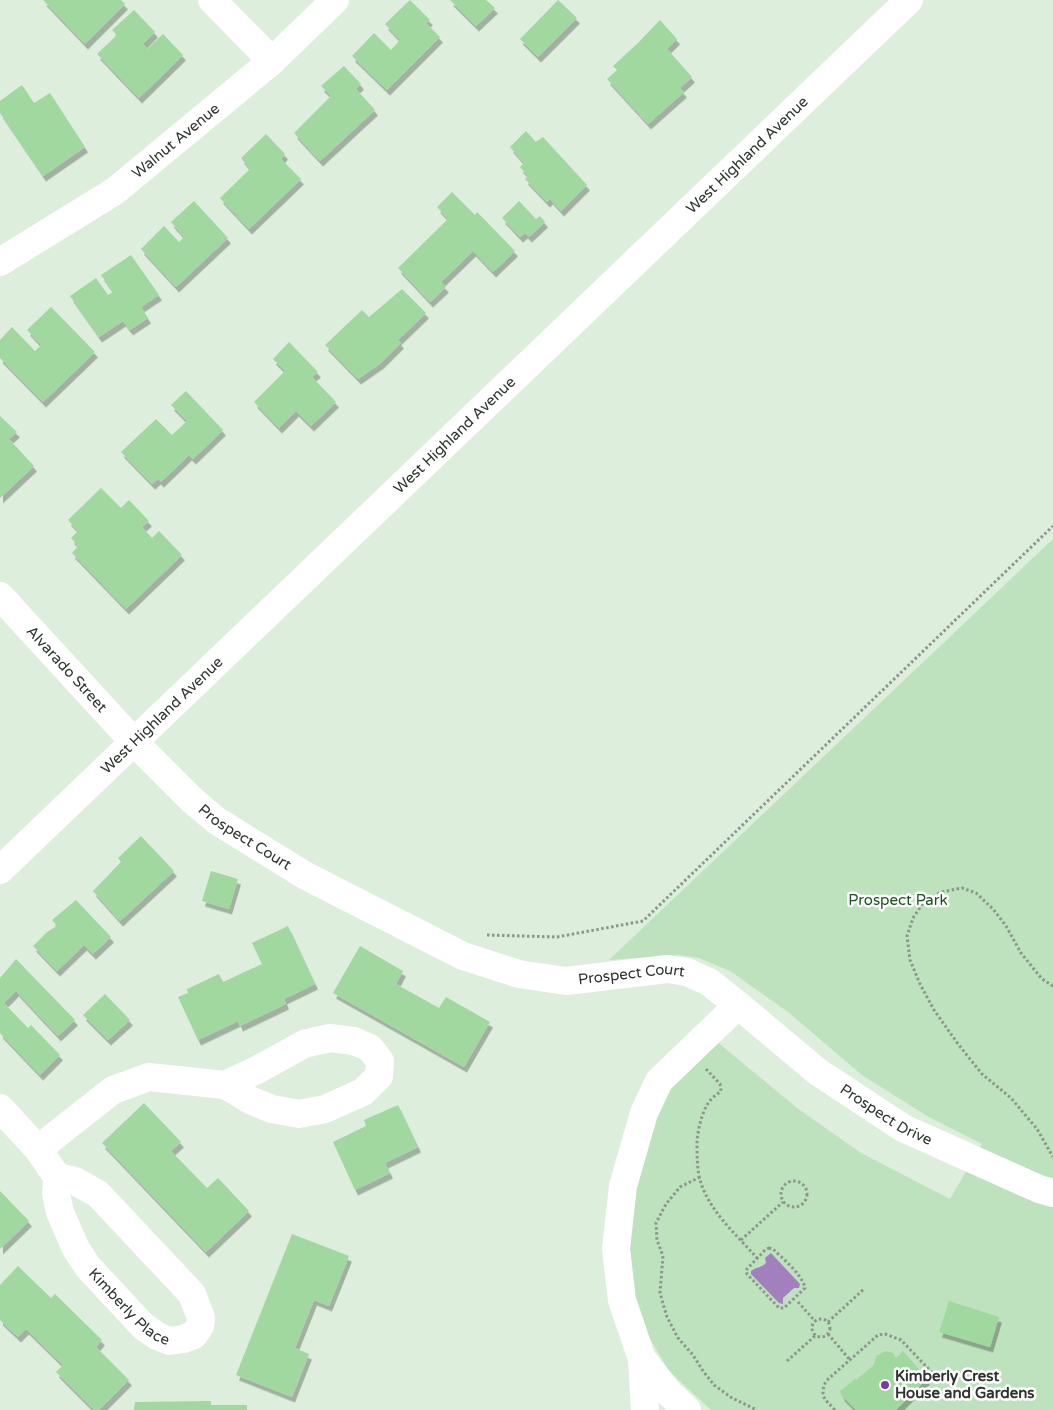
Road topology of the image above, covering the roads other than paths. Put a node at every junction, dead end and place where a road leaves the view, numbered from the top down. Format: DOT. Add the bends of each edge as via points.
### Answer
graph roads {
  1 [pos="212,0"];
  2 [pos="335,0"];
  3 [pos="909,0"];
  4 [pos="272,61"];
  5 [pos="0,262"];
  6 [pos="0,596"];
  7 [pos="134,742"];
  8 [pos="0,870"];
  9 [pos="738,1005"];
  10 [pos="225,1085"];
  11 [pos="0,1108"];
  12 [pos="38,1149"];
  13 [pos="57,1177"];
  14 [pos="1053,1193"];
  15 [pos="642,1359"];
  16 [pos="644,1410"];
  17 [pos="687,1410"];
  1 -- 4 [label="street"];
  2 -- 4 [label="street, Walnut Avenue"];
  3 -- 7 [label="street, West Highland Avenue"];
  4 -- 5 [label="street, Walnut Avenue" via="115,191"];
  6 -- 7 [label="street, Alvarado Street"];
  7 -- 8 [label="street, West Highland Avenue"];
  7 -- 9 [label="street, Prospect Court" via="217,821 306,876 463,956 519,974 566,981 667,969 687,972 709,982"];
  9 -- 14 [label="street, Prospect Drive" via="818,1072 903,1128"];
  9 -- 15 [label="street" via="659,1081 644,1114 623,1186 616,1249 622,1300"];
  10 -- 10 [label="street" via="272,1109 298,1114 325,1109 363,1092 379,1076 380,1061 370,1048 354,1041 330,1038 304,1044"];
  10 -- 12 [label="street" via="149,1076 113,1090"];
  11 -- 12 [label="street"];
  12 -- 13 [label="street"];
  13 -- 13 [label="street, Kimberly Place" via="60,1212 76,1249 88,1267 143,1326 157,1336 170,1341 194,1335 201,1318 192,1294 98,1194 76,1181"];
  15 -- 16 [label="street"];
  15 -- 17 [label="street"];
}
